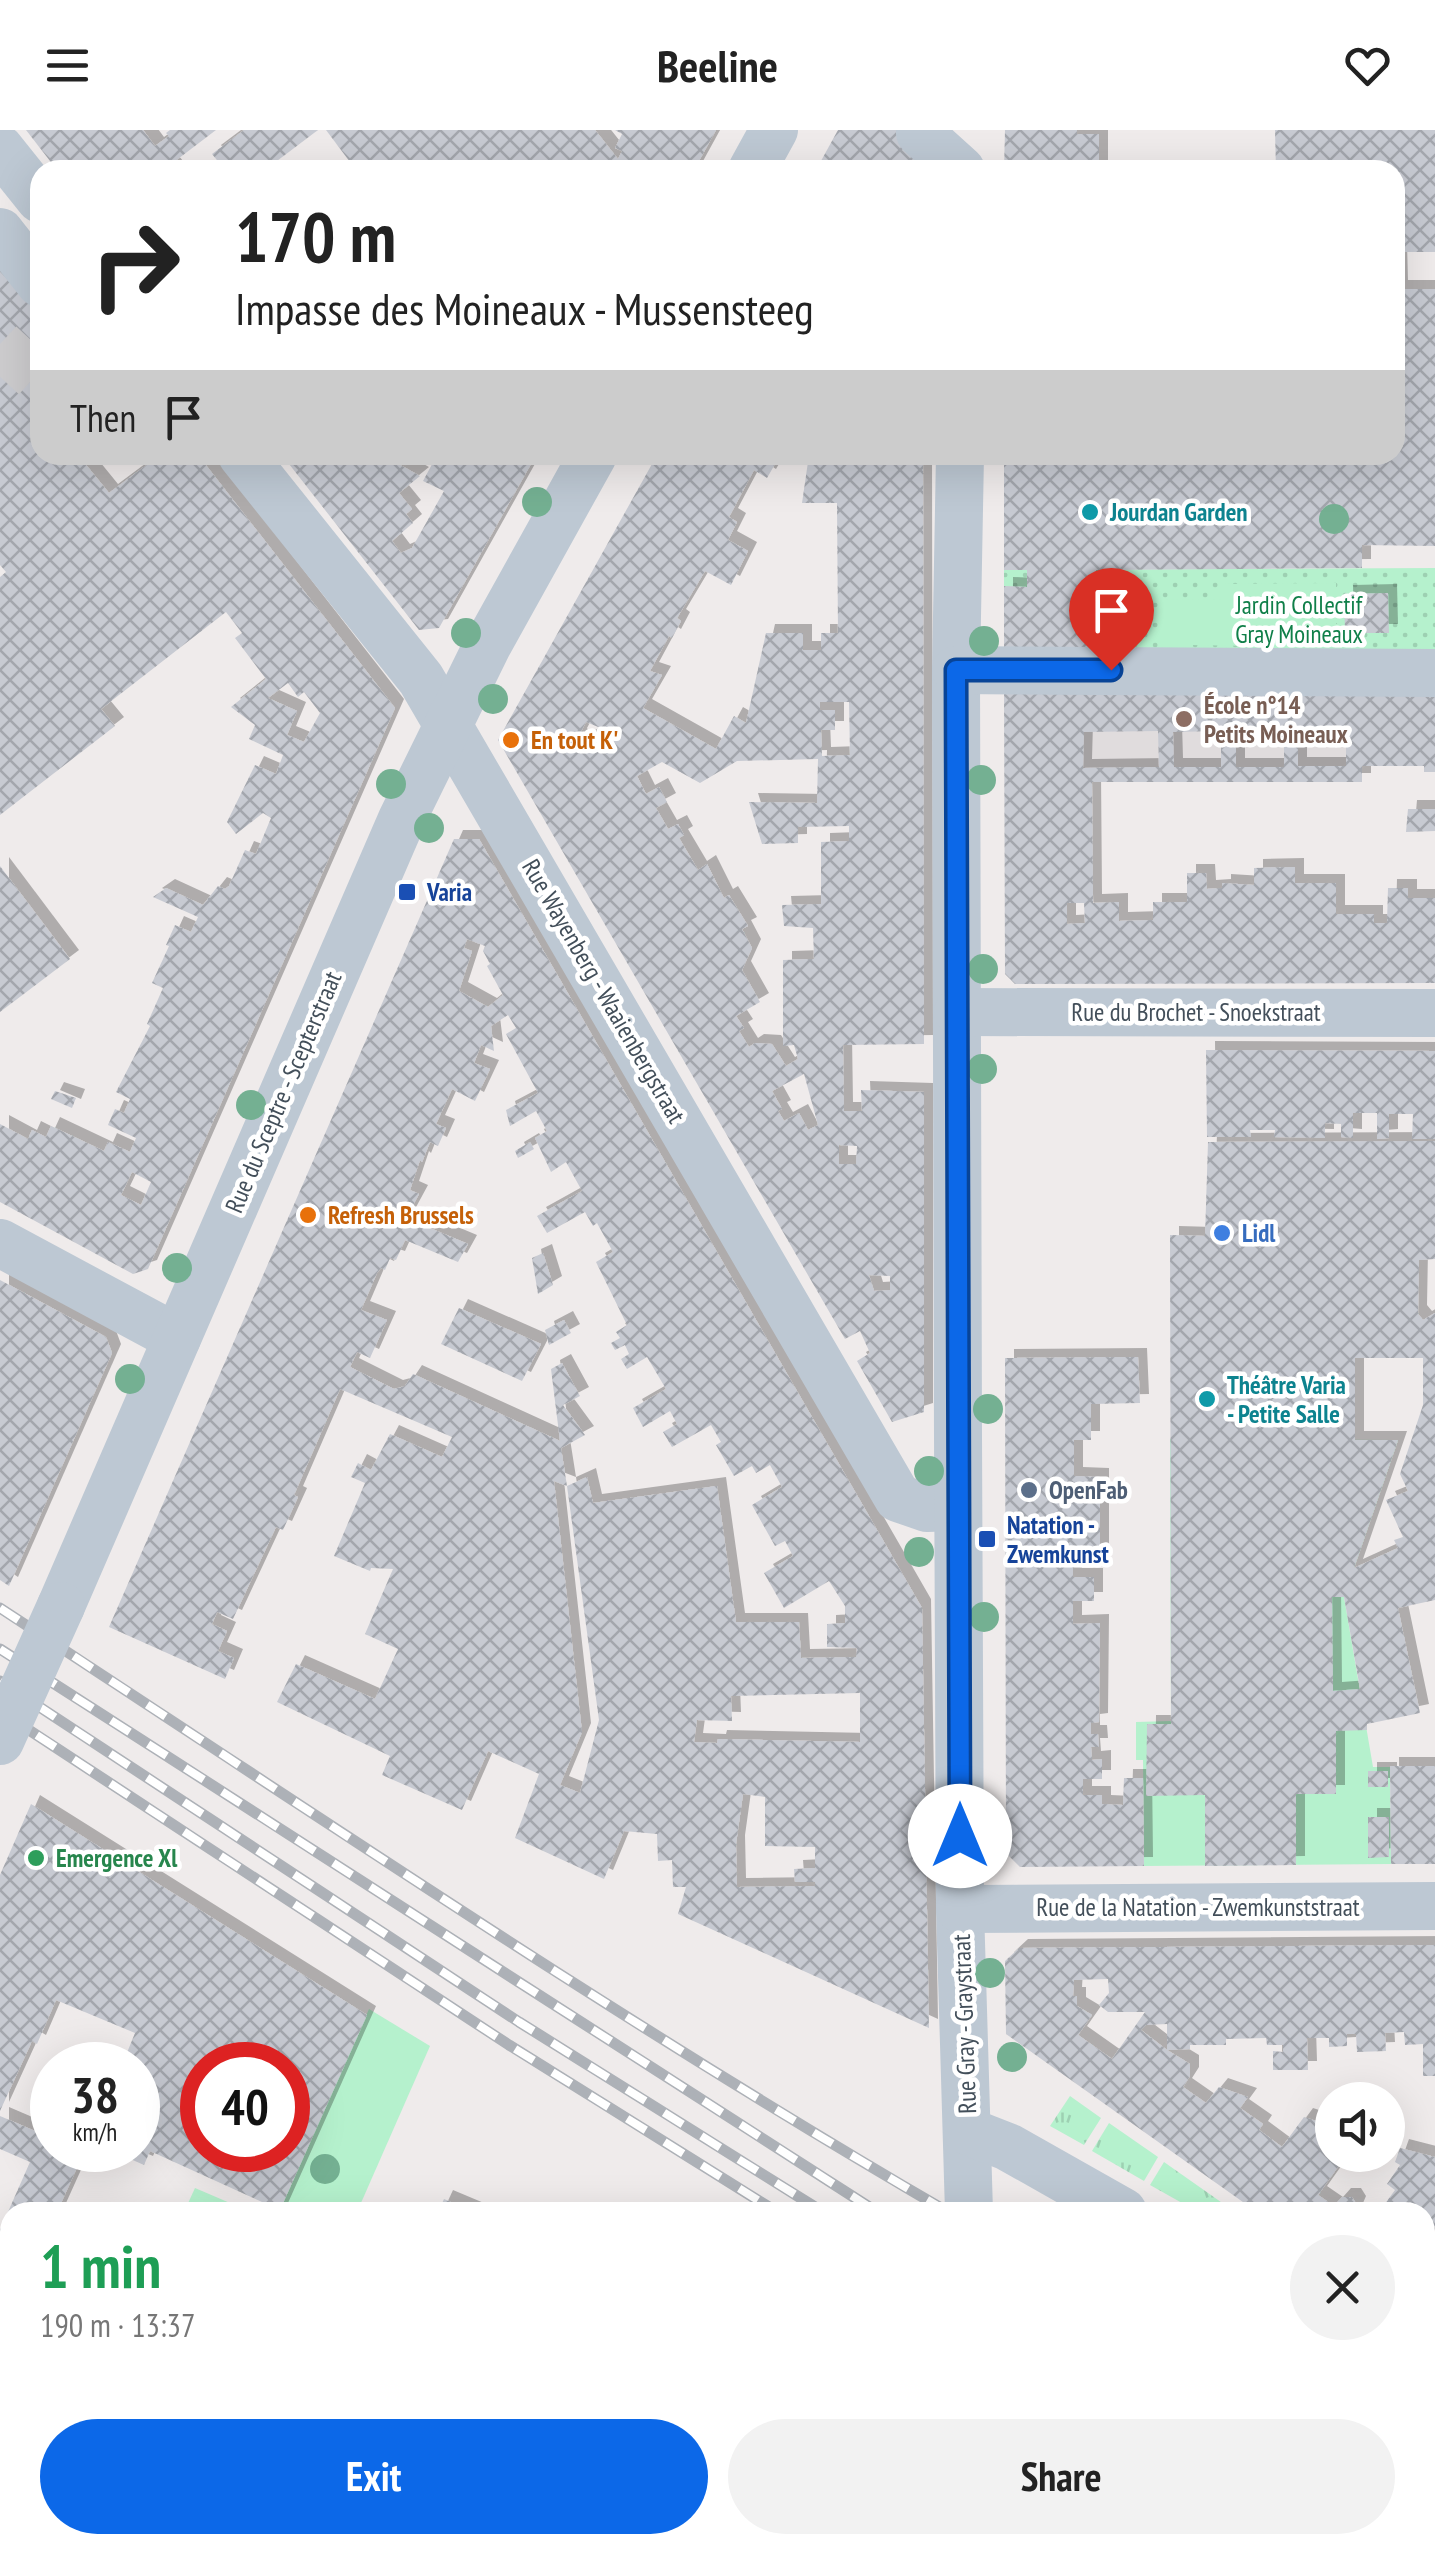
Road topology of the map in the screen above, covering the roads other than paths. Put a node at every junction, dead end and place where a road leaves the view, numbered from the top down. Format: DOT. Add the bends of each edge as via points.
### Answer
graph roads {
  1 [pos="774,130"];
  2 [pos="942,132"];
  3 [pos="0,149"];
  4 [pos="758,160"];
  5 [pos="957,160"];
  6 [pos="30,187"];
  7 [pos="0,232"];
  8 [pos="30,270"];
  9 [pos="250,465"];
  10 [pos="587,465"];
  11 [pos="960,465"];
  12 [pos="956,670"];
  13 [pos="1435,673"];
  14 [pos="449,725"];
  15 [pos="958,1012"];
  16 [pos="1435,1012"];
  17 [pos="0,1243"];
  18 [pos="176,1338"];
  19 [pos="958,1507"];
  20 [pos="0,1741"];
  21 [pos="1435,1906"];
  22 [pos="960,1910"];
  23 [pos="968,2131"];
  24 [pos="969,2202"];
  25 [pos="1105,2202"];
  1 -- 4 [label="street"];
  2 -- 5 [label="street"];
  3 -- 6 [label="street"];
  7 -- 8 [label="street"];
  9 -- 14 [label="street, Rue Wayenberg - Waaienbergstraat" via="421,679"];
  10 -- 14 [label="street, Rue du Sceptre - Scepterstraat"];
  11 -- 12 [label="street, Rue Gray - Graystraat"];
  12 -- 13 [label="street"];
  12 -- 15 [label="street, Rue Gray - Graystraat"];
  14 -- 18 [label="street, Rue du Sceptre - Scepterstraat"];
  14 -- 19 [label="street, Rue Wayenberg - Waaienbergstraat" via="898,1498 928,1508"];
  15 -- 16 [label="street, Rue du Brochet - Snoekstraat"];
  15 -- 19 [label="street, Rue Gray - Graystraat"];
  17 -- 18 [label="street"];
  18 -- 20 [label="street, Rue du Sceptre - Scepterstraat, bridge"];
  19 -- 22 [label="street, Rue Gray - Graystraat"];
  21 -- 22 [label="street, Rue de la Natation - Zwemkunststraat"];
  22 -- 23 [label="street, Rue Gray - Graystraat"];
  23 -- 24 [label="street, Rue Gray - Graystraat"];
  23 -- 25 [label="street"];
}
